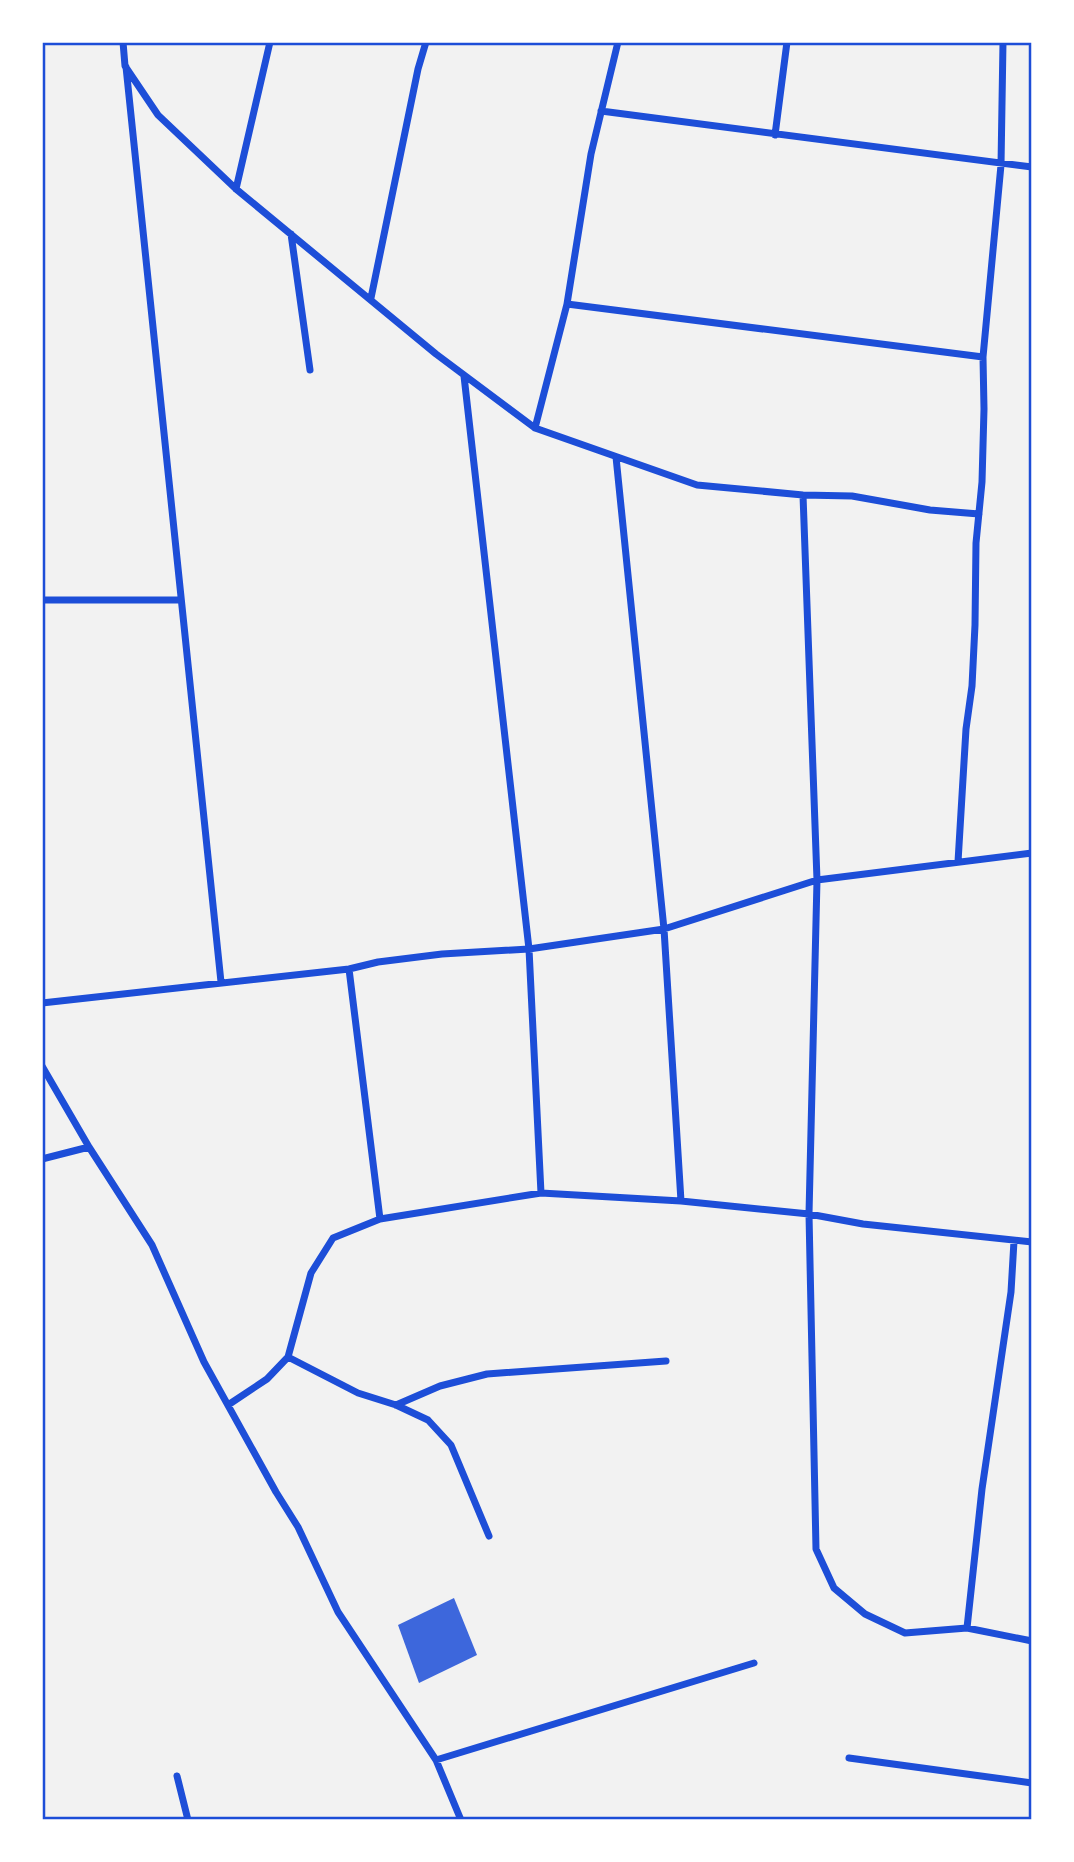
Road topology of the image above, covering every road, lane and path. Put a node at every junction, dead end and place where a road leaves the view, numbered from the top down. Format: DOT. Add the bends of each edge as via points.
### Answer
graph roads {
  1 [pos="123,42"];
  2 [pos="270,42"];
  3 [pos="426,42"];
  4 [pos="618,42"];
  5 [pos="787,42"];
  6 [pos="1003,42"];
  7 [pos="125,66"];
  8 [pos="601,111"];
  9 [pos="775,135"];
  10 [pos="1001,164"];
  11 [pos="1032,167"];
  12 [pos="236,189"];
  13 [pos="291,233"];
  14 [pos="370,298"];
  15 [pos="567,304"];
  16 [pos="983,357"];
  17 [pos="310,370"];
  18 [pos="464,376"];
  19 [pos="536,428"];
  20 [pos="617,457"];
  21 [pos="803,495"];
  22 [pos="979,514"];
  23 [pos="42,600"];
  24 [pos="181,600"];
  25 [pos="1032,853"];
  26 [pos="958,862"];
  27 [pos="817,880"];
  28 [pos="664,929"];
  29 [pos="529,949"];
  30 [pos="349,970"];
  31 [pos="221,982"];
  32 [pos="42,1003"];
  33 [pos="42,1066"];
  34 [pos="89,1147"];
  35 [pos="42,1159"];
  36 [pos="541,1193"];
  37 [pos="681,1200"];
  38 [pos="809,1214"];
  39 [pos="380,1219"];
  40 [pos="1014,1241"];
  41 [pos="1032,1242"];
  42 [pos="288,1357"];
  43 [pos="666,1361"];
  44 [pos="229,1405"];
  45 [pos="396,1405"];
  46 [pos="489,1536"];
  47 [pos="967,1628"];
  48 [pos="1032,1641"];
  49 [pos="754,1664"];
  50 [pos="849,1758"];
  51 [pos="436,1760"];
  52 [pos="177,1776"];
  53 [pos="1032,1783"];
  54 [pos="188,1820"];
  55 [pos="461,1820"];
  1 -- 7 [label="street"];
  2 -- 12 [label="street"];
  3 -- 14 [label="street"];
  4 -- 8 [label="street"];
  5 -- 9 [label="street"];
  6 -- 10 [label="street"];
  7 -- 12 [label="street" via="158,115"];
  7 -- 24 [label="street"];
  8 -- 9 [label="street"];
  8 -- 15 [label="street"];
  9 -- 10 [label="street"];
  10 -- 11 [label="street"];
  10 -- 16 [label="street"];
  12 -- 13 [label="street"];
  13 -- 14 [label="street"];
  13 -- 17 [label="street"];
  14 -- 18 [label="street"];
  15 -- 16 [label="street"];
  15 -- 19 [label="street"];
  16 -- 22 [label="street"];
  18 -- 19 [label="street"];
  18 -- 29 [label="street"];
  19 -- 20 [label="street"];
  20 -- 21 [label="street" via="697,485"];
  20 -- 28 [label="street"];
  21 -- 22 [label="street" via="852,496"];
  21 -- 27 [label="street"];
  22 -- 26 [label="street"];
  23 -- 24 [label="street"];
  24 -- 31 [label="street"];
  25 -- 26 [label="street"];
  26 -- 27 [label="street"];
  27 -- 28 [label="street"];
  27 -- 38 [label="street"];
  28 -- 29 [label="street"];
  28 -- 37 [label="street"];
  29 -- 30 [label="street" via="442,954"];
  29 -- 36 [label="street"];
  30 -- 31 [label="street"];
  30 -- 39 [label="street"];
  31 -- 32 [label="street"];
  33 -- 34 [label="street"];
  34 -- 35 [label="street"];
  34 -- 44 [label="street" via="152,1245 204,1362"];
  36 -- 37 [label="street"];
  36 -- 39 [label="street"];
  37 -- 38 [label="street"];
  38 -- 40 [label="street"];
  38 -- 47 [label="street" via="816,1549 834,1588 865,1614 905,1633"];
  39 -- 42 [label="street" via="333,1238 311,1273"];
  40 -- 41 [label="street"];
  40 -- 47 [label="street" via="1012,1293 982,1489"];
  42 -- 44 [label="street" via="267,1379"];
  42 -- 45 [label="street" via="358,1393"];
  43 -- 45 [label="street" via="488,1374 440,1386"];
  44 -- 51 [label="street" via="298,1527 338,1612"];
  45 -- 46 [label="street" via="428,1420 452,1445"];
  47 -- 48 [label="street"];
  49 -- 51 [label="street"];
  50 -- 53 [label="street"];
  51 -- 55 [label="street"];
  52 -- 54 [label="street"];
}
